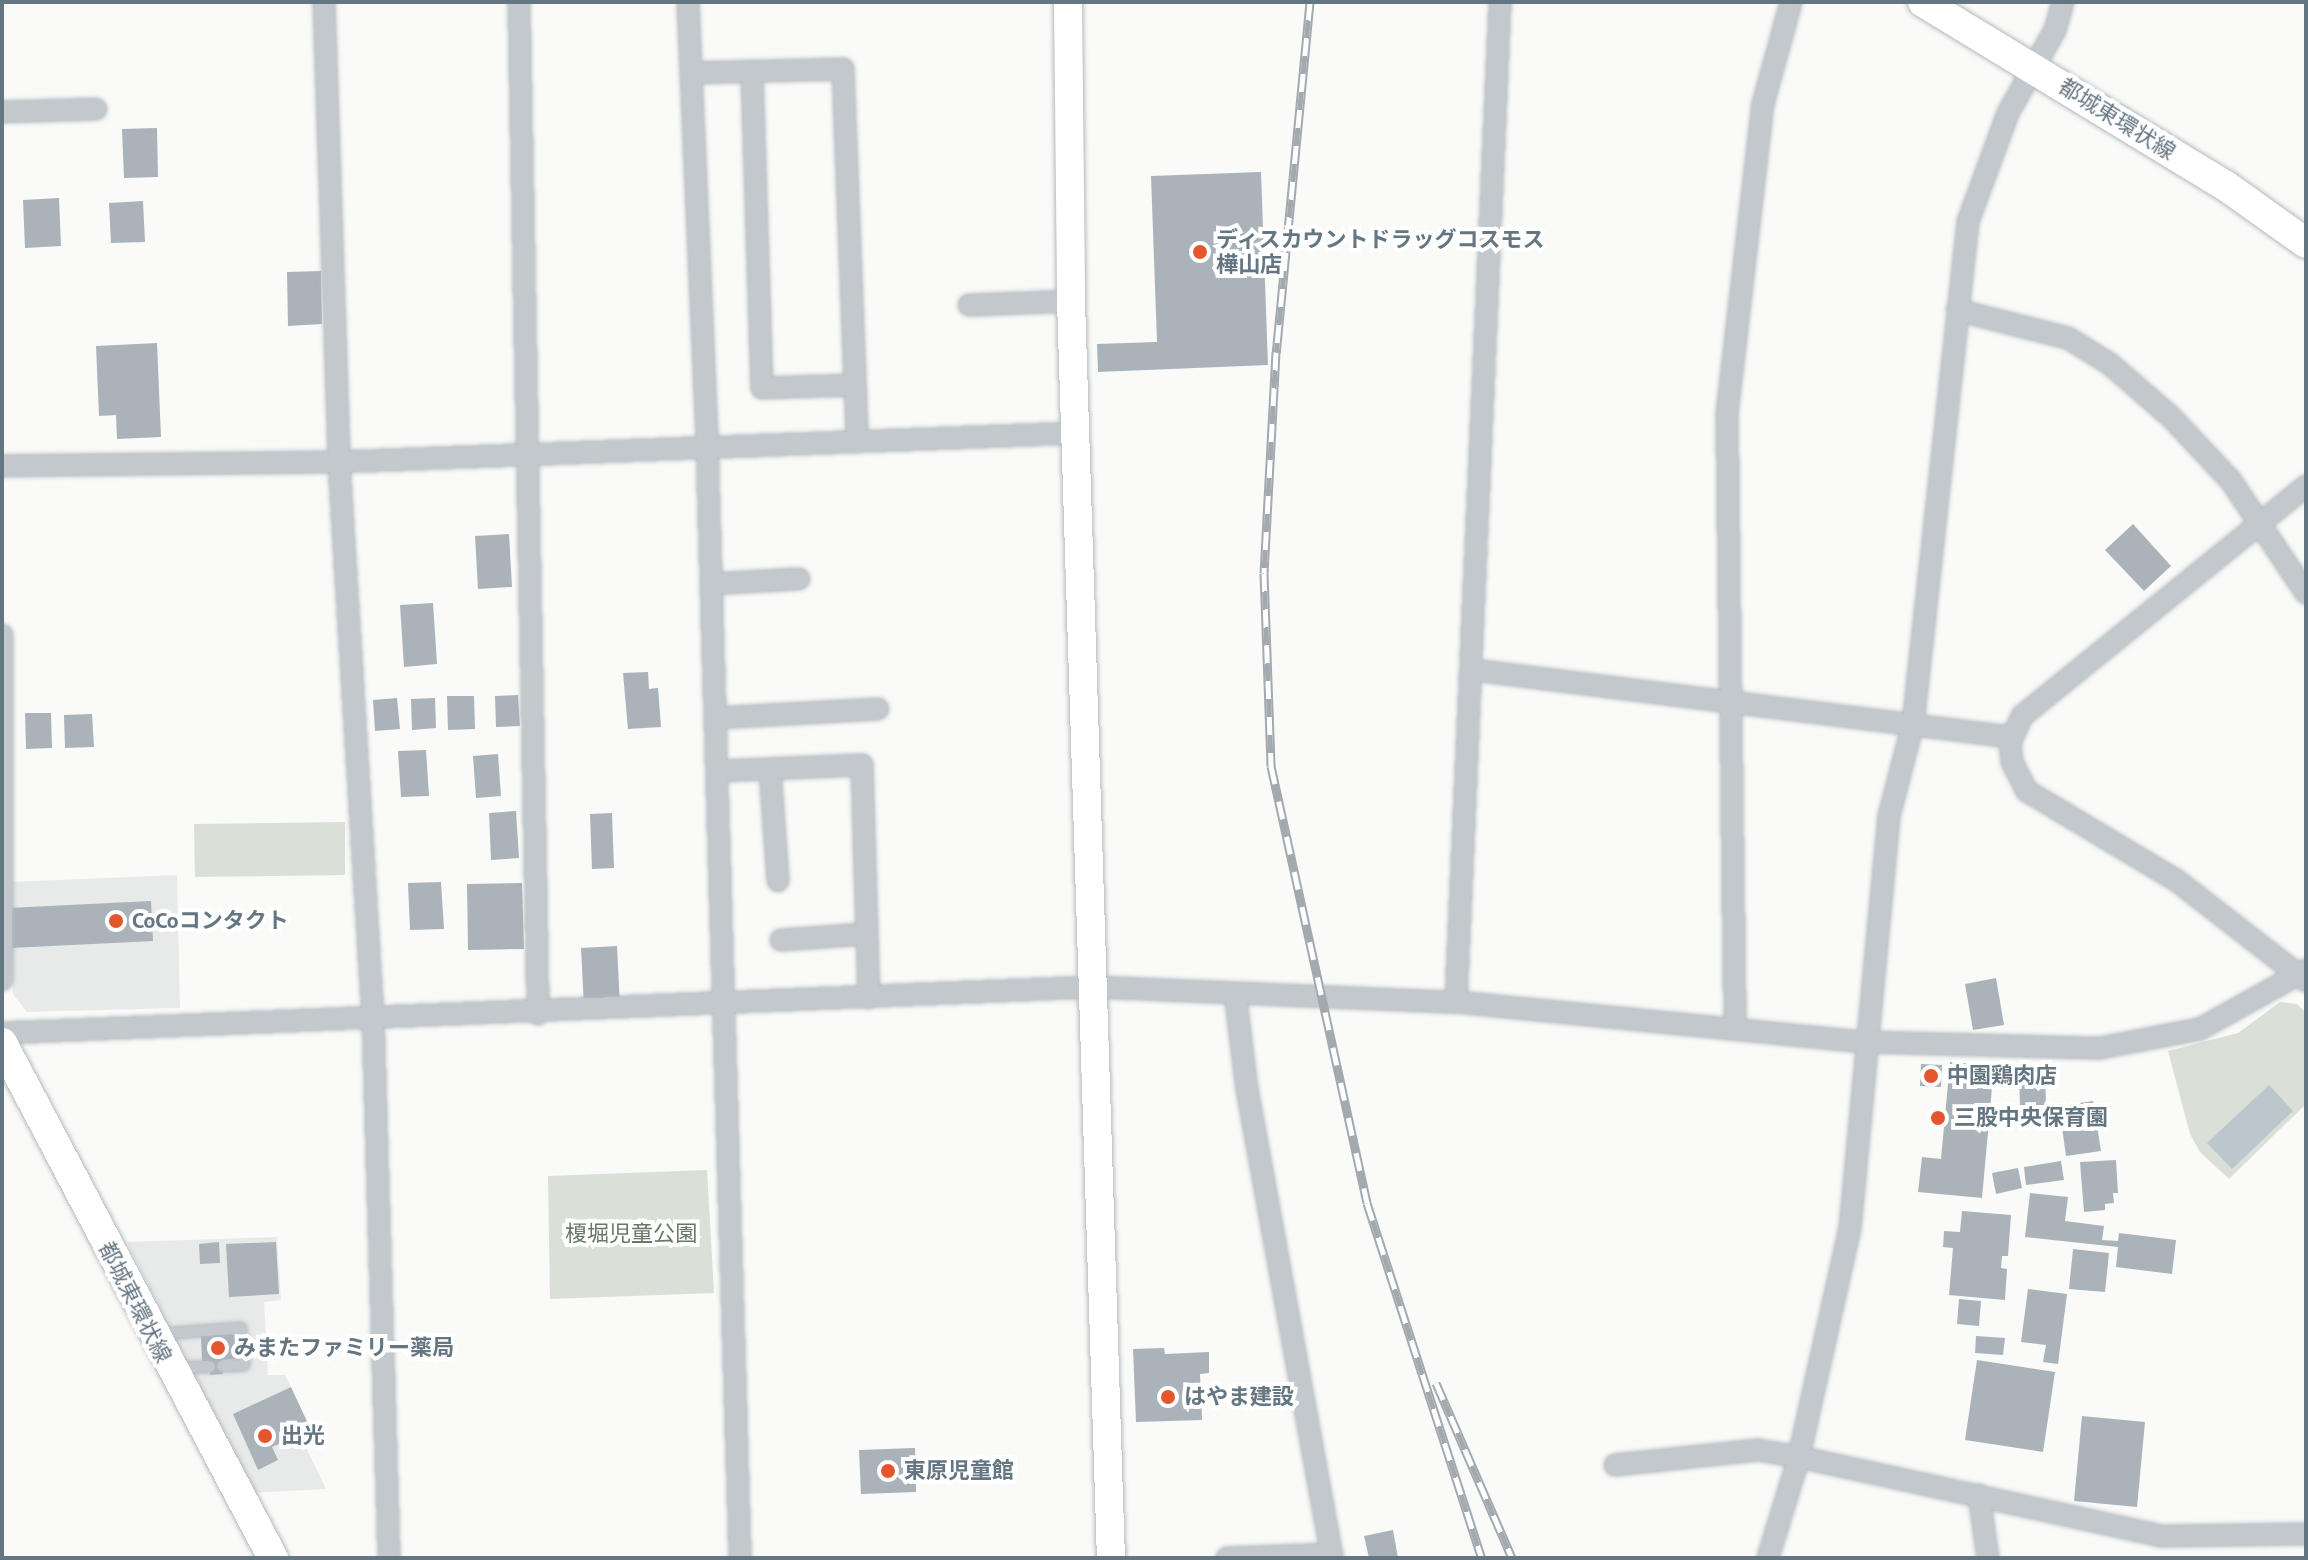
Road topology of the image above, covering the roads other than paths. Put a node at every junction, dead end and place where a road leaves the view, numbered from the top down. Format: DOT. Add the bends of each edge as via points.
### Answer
graph roads {
  1 [pos="324,2"];
  2 [pos="519,2"];
  3 [pos="688,2"];
  4 [pos="1068,2"];
  5 [pos="1500,2"];
  6 [pos="1791,2"];
  7 [pos="1923,2"];
  8 [pos="2063,2"];
  9 [pos="2036,69"];
  10 [pos="752,72"];
  11 [pos="691,73"];
  12 [pos="96,109"];
  13 [pos="2,112"];
  14 [pos="2306,243"];
  15 [pos="1071,301"];
  16 [pos="969,305"];
  17 [pos="1957,310"];
  18 [pos="855,385"];
  19 [pos="1076,433"];
  20 [pos="857,440"];
  21 [pos="707,444"];
  22 [pos="531,453"];
  23 [pos="339,462"];
  24 [pos="2,466"];
  25 [pos="2306,486"];
  26 [pos="2261,522"];
  27 [pos="799,579"];
  28 [pos="711,584"];
  29 [pos="2306,593"];
  30 [pos="2,635"];
  31 [pos="1473,670"];
  32 [pos="1729,698"];
  33 [pos="878,709"];
  34 [pos="716,718"];
  35 [pos="1913,724"];
  36 [pos="2011,737"];
  37 [pos="770,769"];
  38 [pos="717,771"];
  39 [pos="778,881"];
  40 [pos="867,934"];
  41 [pos="781,940"];
  42 [pos="2304,975"];
  43 [pos="2,980"];
  44 [pos="1092,987"];
  45 [pos="1235,993"];
  46 [pos="869,998"];
  47 [pos="1456,1002"];
  48 [pos="724,1005"];
  49 [pos="538,1014"];
  50 [pos="373,1018"];
  51 [pos="1735,1028"];
  52 [pos="2,1033"];
  53 [pos="1865,1042"];
  54 [pos="2,1043"];
  55 [pos="153,1334"];
  56 [pos="222,1366"];
  57 [pos="210,1367"];
  58 [pos="169,1369"];
  59 [pos="1799,1457"];
  60 [pos="1615,1465"];
  61 [pos="1979,1495"];
  62 [pos="2306,1534"];
  63 [pos="1332,1556"];
  64 [pos="273,1558"];
  65 [pos="389,1558"];
  66 [pos="740,1558"];
  67 [pos="1111,1558"];
  68 [pos="1227,1558"];
  69 [pos="1768,1558"];
  70 [pos="1988,1558"];
  1 -- 23 [label="street"];
  2 -- 22 [label="street"];
  3 -- 11 [label="street"];
  4 -- 15 [label="street"];
  5 -- 31 [label="street"];
  6 -- 32 [label="street" via="1763,104 1727,414"];
  7 -- 9 [label="main road, 都城東環状線"];
  8 -- 9 [label="street"];
  9 -- 14 [label="main road, 都城東環状線" via="2226,186"];
  9 -- 17 [label="street" via="2008,113 1968,222"];
  10 -- 11 [label="street"];
  10 -- 18 [label="street" via="843,69"];
  10 -- 18 [label="street" via="762,388"];
  11 -- 21 [label="street"];
  12 -- 13 [label="street"];
  15 -- 16 [label="street"];
  15 -- 19 [label="street"];
  17 -- 26 [label="street" via="2068,338 2110,364 2171,417"];
  17 -- 35 [label="street"];
  18 -- 20 [label="street"];
  19 -- 20 [label="street"];
  19 -- 44 [label="street"];
  20 -- 21 [label="street"];
  21 -- 22 [label="street"];
  21 -- 28 [label="street"];
  22 -- 23 [label="street"];
  22 -- 49 [label="street"];
  23 -- 24 [label="street"];
  23 -- 50 [label="street"];
  25 -- 26 [label="street"];
  26 -- 29 [label="street"];
  26 -- 36 [label="street" via="2022,716"];
  27 -- 28 [label="street"];
  28 -- 34 [label="street"];
  30 -- 43 [label="street"];
  31 -- 32 [label="street"];
  31 -- 47 [label="street"];
  32 -- 35 [label="street"];
  32 -- 51 [label="street"];
  33 -- 34 [label="street"];
  34 -- 38 [label="street"];
  35 -- 36 [label="street"];
  35 -- 53 [label="street" via="1889,816"];
  36 -- 42 [label="street" via="2012,762 2027,791 2176,880"];
  37 -- 38 [label="street"];
  37 -- 39 [label="street"];
  37 -- 40 [label="street" via="862,765"];
  38 -- 48 [label="street"];
  40 -- 41 [label="street"];
  40 -- 46 [label="street"];
  42 -- 53 [label="street" via="2200,1029 2100,1048"];
  44 -- 45 [label="street"];
  44 -- 46 [label="street"];
  44 -- 67 [label="street"];
  45 -- 47 [label="street"];
  45 -- 63 [label="street" via="1247,1089"];
  46 -- 48 [label="street"];
  47 -- 51 [label="street"];
  48 -- 49 [label="street"];
  48 -- 66 [label="street"];
  49 -- 50 [label="street"];
  50 -- 52 [label="street"];
  50 -- 65 [label="street"];
  51 -- 53 [label="street"];
  53 -- 59 [label="street" via="1850,1228"];
  54 -- 55 [label="main road, 都城東環状線"];
  55 -- 56 [label="lane" via="241,1328 244,1365"];
  55 -- 58 [label="main road, 都城東環状線"];
  57 -- 58 [label="lane"];
  58 -- 64 [label="main road, 都城東環状線"];
  59 -- 60 [label="street" via="1758,1450"];
  59 -- 61 [label="street"];
  59 -- 69 [label="street"];
  61 -- 62 [label="street" via="2160,1536"];
  61 -- 70 [label="street"];
  63 -- 68 [label="street"];
}
